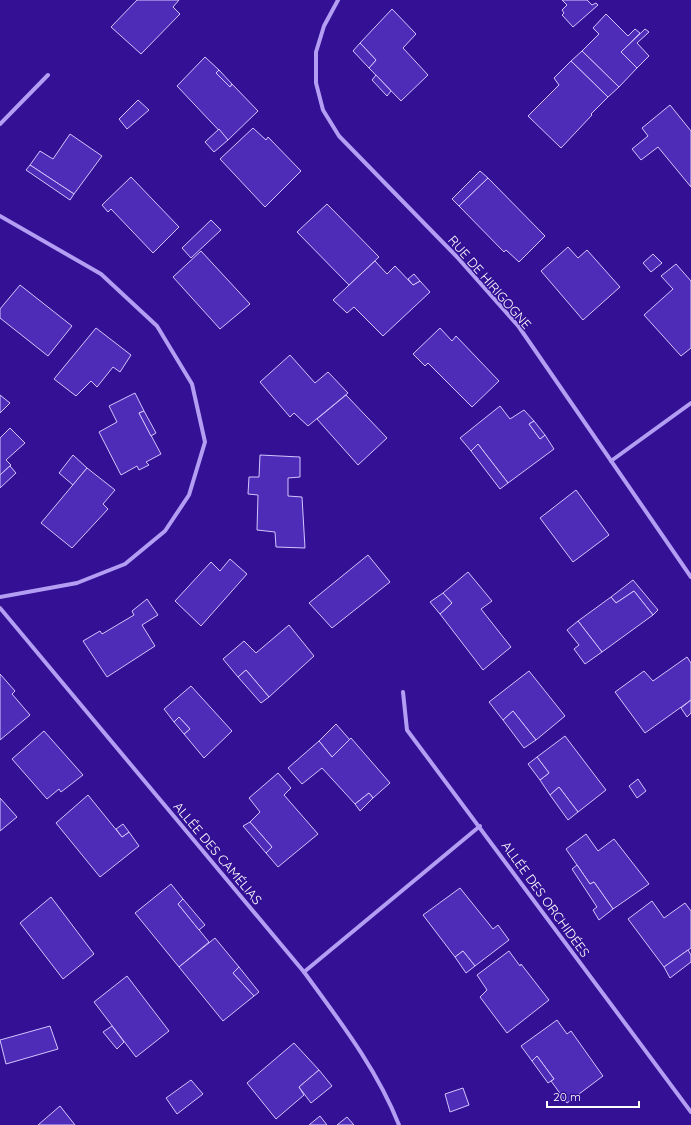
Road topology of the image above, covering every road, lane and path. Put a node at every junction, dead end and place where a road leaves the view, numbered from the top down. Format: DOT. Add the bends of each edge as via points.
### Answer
graph roads {
  1 [pos="338,0"];
  2 [pos="48,75"];
  3 [pos="0,124"];
  4 [pos="0,216"];
  5 [pos="691,403"];
  6 [pos="611,461"];
  7 [pos="691,577"];
  8 [pos="0,597"];
  9 [pos="0,608"];
  10 [pos="403,692"];
  11 [pos="480,826"];
  12 [pos="304,972"];
  13 [pos="691,1112"];
  14 [pos="399,1125"];
  1 -- 6 [label="street, RUE DE HIRIGOGNE" via="324,26 316,52 316,83 323,110 339,136 457,257 519,327"];
  2 -- 3 [label="street"];
  4 -- 8 [label="street" via="101,274 157,326 192,384 205,442 189,495 165,531 125,564 77,583"];
  5 -- 6 [label="street"];
  6 -- 7 [label="street, RUE DE HIRIGOGNE"];
  9 -- 12 [label="street, ALLÉE DES CAMÉLIAS"];
  10 -- 11 [label="street, ALLÉE DES ORCHIDÉES" via="407,730"];
  11 -- 12 [label="street"];
  11 -- 13 [label="street, ALLÉE DES ORCHIDÉES"];
  12 -- 14 [label="street, ALLÉE DES CAMÉLIAS" via="361,1052"];
}
